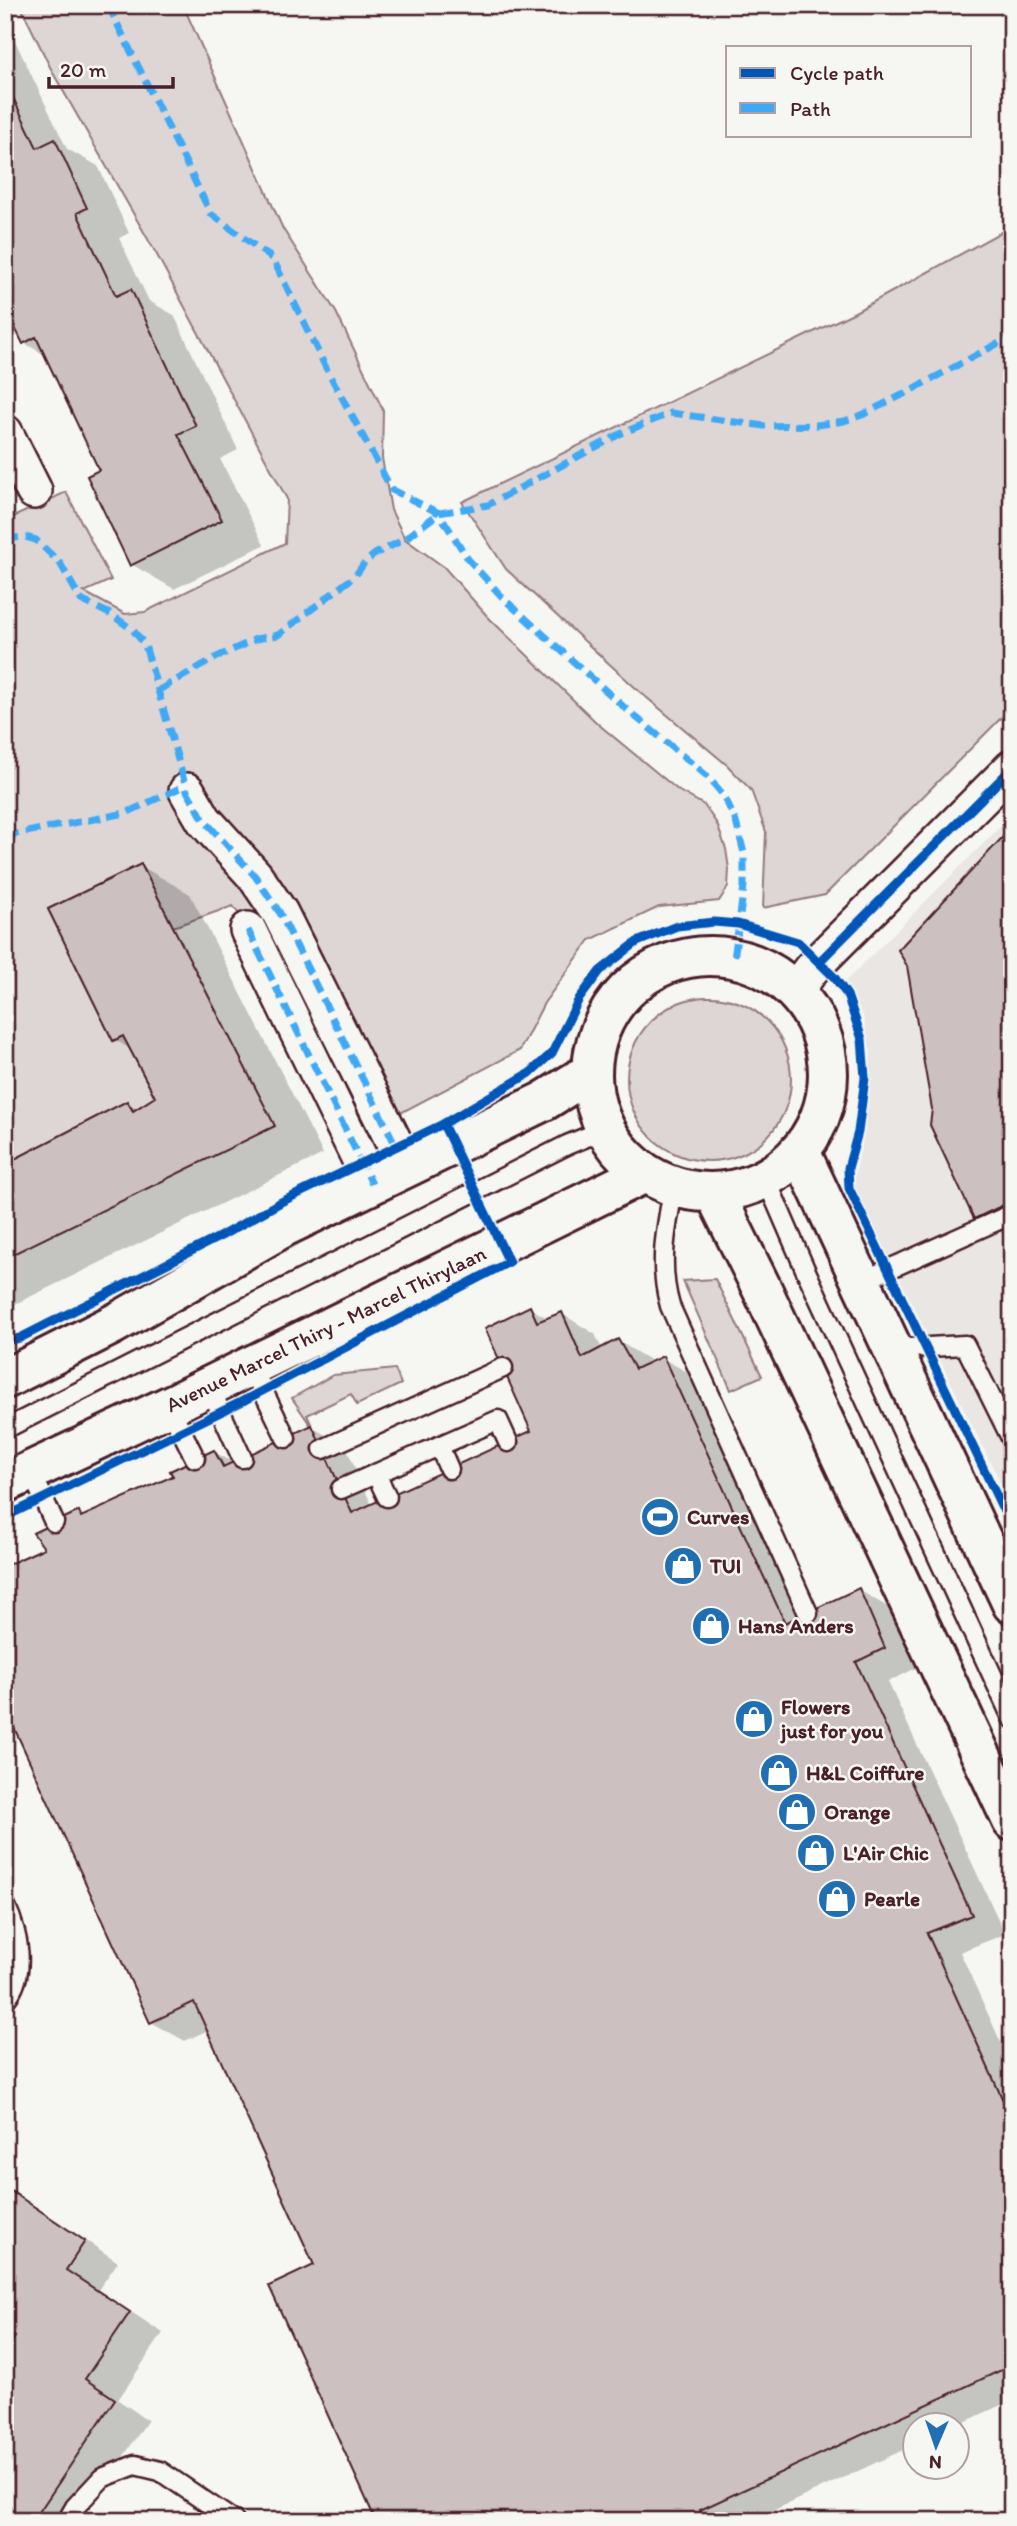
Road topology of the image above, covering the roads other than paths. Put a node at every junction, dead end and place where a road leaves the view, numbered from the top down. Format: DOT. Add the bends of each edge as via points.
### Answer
graph roads {
  1 [pos="5,433"];
  2 [pos="34,491"];
  3 [pos="1012,768"];
  4 [pos="187,791"];
  5 [pos="248,930"];
  6 [pos="794,991"];
  7 [pos="592,1071"];
  8 [pos="606,1129"];
  9 [pos="396,1146"];
  10 [pos="800,1151"];
  11 [pos="766,1179"];
  12 [pos="660,1180"];
  13 [pos="372,1184"];
  14 [pos="713,1192"];
  15 [pos="1012,1214"];
  16 [pos="860,1282"];
  17 [pos="892,1349"];
  18 [pos="251,1366"];
  19 [pos="503,1368"];
  20 [pos="5,1378"];
  21 [pos="209,1386"];
  22 [pos="169,1406"];
  23 [pos="5,1429"];
  24 [pos="286,1438"];
  25 [pos="1012,1440"];
  26 [pos="508,1442"];
  27 [pos="439,1446"];
  28 [pos="323,1449"];
  29 [pos="195,1458"];
  30 [pos="242,1458"];
  31 [pos="449,1469"];
  32 [pos="376,1474"];
  33 [pos="18,1477"];
  34 [pos="341,1489"];
  35 [pos="387,1497"];
  36 [pos="54,1522"];
  37 [pos="1012,1604"];
  38 [pos="808,1613"];
  39 [pos="1012,1718"];
  40 [pos="1012,1821"];
  41 [pos="5,1904"];
  42 [pos="5,2000"];
  43 [pos="67,2521"];
  44 [pos="234,2521"];
  1 -- 2 [label="street"];
  3 -- 6 [label="street"];
  4 -- 9 [label="street" via="204,820 255,876 280,913"];
  5 -- 13 [label="street"];
  6 -- 7 [label="main road" via="777,977 734,959 682,960 658,968 618,1000 595,1046"];
  6 -- 10 [label="main road" via="821,1033 828,1070 824,1108"];
  7 -- 8 [label="main road" via="595,1101"];
  7 -- 13 [label="main road" via="544,1101"];
  8 -- 12 [label="main road" via="630,1161"];
  8 -- 23 [label="lane"];
  10 -- 11 [label="main road"];
  10 -- 16 [label="main road"];
  11 -- 14 [label="main road"];
  11 -- 39 [label="lane"];
  12 -- 14 [label="main road"];
  12 -- 18 [label="main road, Avenue Marcel Thiry - Marcel Thirylaan"];
  12 -- 38 [label="lane" via="664,1283 670,1306"];
  13 -- 20 [label="main road"];
  14 -- 40 [label="main road"];
  15 -- 16 [label="lane"];
  16 -- 17 [label="main road"];
  17 -- 25 [label="lane" via="965,1345"];
  17 -- 37 [label="main road"];
  18 -- 21 [label="main road, Avenue Marcel Thiry - Marcel Thirylaan"];
  18 -- 24 [label="lane"];
  19 -- 28 [label="lane"];
  21 -- 22 [label="main road, Avenue Marcel Thiry - Marcel Thirylaan"];
  21 -- 30 [label="lane"];
  22 -- 29 [label="lane"];
  22 -- 33 [label="main road, Avenue Marcel Thiry - Marcel Thirylaan"];
  26 -- 27 [label="lane" via="498,1420"];
  27 -- 31 [label="lane"];
  27 -- 32 [label="lane"];
  32 -- 34 [label="lane"];
  32 -- 35 [label="lane"];
  33 -- 36 [label="lane"];
  41 -- 42 [label="lane" via="21,1956 11,1994"];
  43 -- 44 [label="lane" via="102,2478 135,2465 160,2471"];
}
